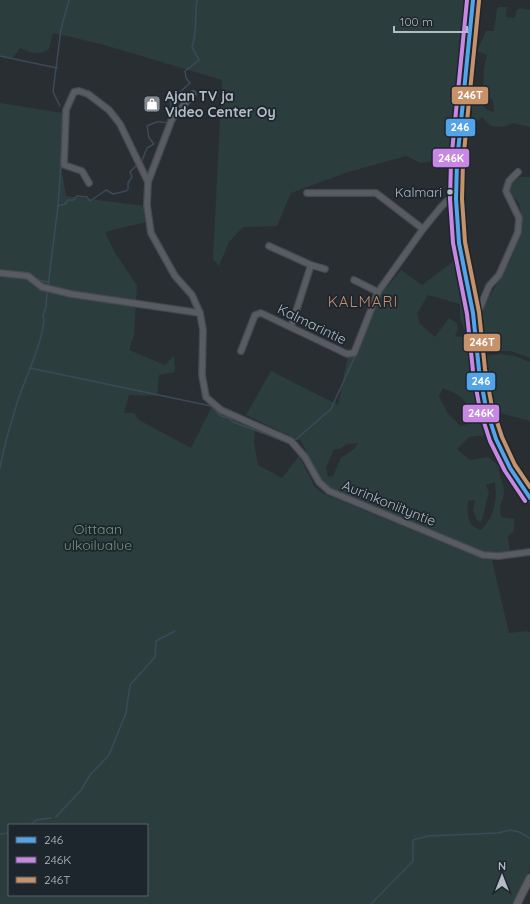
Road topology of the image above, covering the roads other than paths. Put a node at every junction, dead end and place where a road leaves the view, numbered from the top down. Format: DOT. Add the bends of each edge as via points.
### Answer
graph roads {
  1 [pos="473,0"];
  2 [pos="194,94"];
  3 [pos="518,172"];
  4 [pos="148,182"];
  5 [pos="89,183"];
  6 [pos="307,193"];
  7 [pos="456,199"];
  8 [pos="423,229"];
  9 [pos="269,246"];
  10 [pos="312,265"];
  11 [pos="325,269"];
  12 [pos="0,273"];
  13 [pos="354,280"];
  14 [pos="378,292"];
  15 [pos="200,313"];
  16 [pos="473,313"];
  17 [pos="291,327"];
  18 [pos="240,351"];
  19 [pos="530,498"];
  20 [pos="530,552"];
  21 [pos="530,878"];
  22 [pos="517,904"];
  1 -- 7 [label="main road" via="459,139"];
  2 -- 4 [label="street" via="172,119"];
  3 -- 16 [label="street" via="509,181 506,191 519,218 518,232 499,275 489,286 480,308"];
  4 -- 5 [label="street, Aurinkoniityntie" via="120,124 109,110 88,94 79,91 74,92 66,110 64,165 82,172"];
  4 -- 15 [label="street, Aurinkoniityntie" via="147,205 151,233 175,276 192,295"];
  6 -- 8 [label="street" via="376,192"];
  7 -- 8 [label="street, Kalmarintie" via="447,201"];
  7 -- 16 [label="main road" via="458,243"];
  8 -- 14 [label="street, Kalmarintie"];
  9 -- 10 [label="street"];
  10 -- 11 [label="street"];
  10 -- 17 [label="street"];
  12 -- 15 [label="street" via="28,276 42,287 71,294"];
  13 -- 14 [label="street"];
  14 -- 17 [label="street, Kalmarintie" via="354,353 347,354"];
  15 -- 20 [label="street, Aurinkoniityntie" via="203,330 202,375 206,397 221,410 291,441 306,457 324,488 483,554 499,556"];
  16 -- 19 [label="main road" via="482,385 491,424 510,468"];
  17 -- 18 [label="street, Kalmarintie" via="261,313 256,315"];
  21 -- 22 [label="main road"];
}
